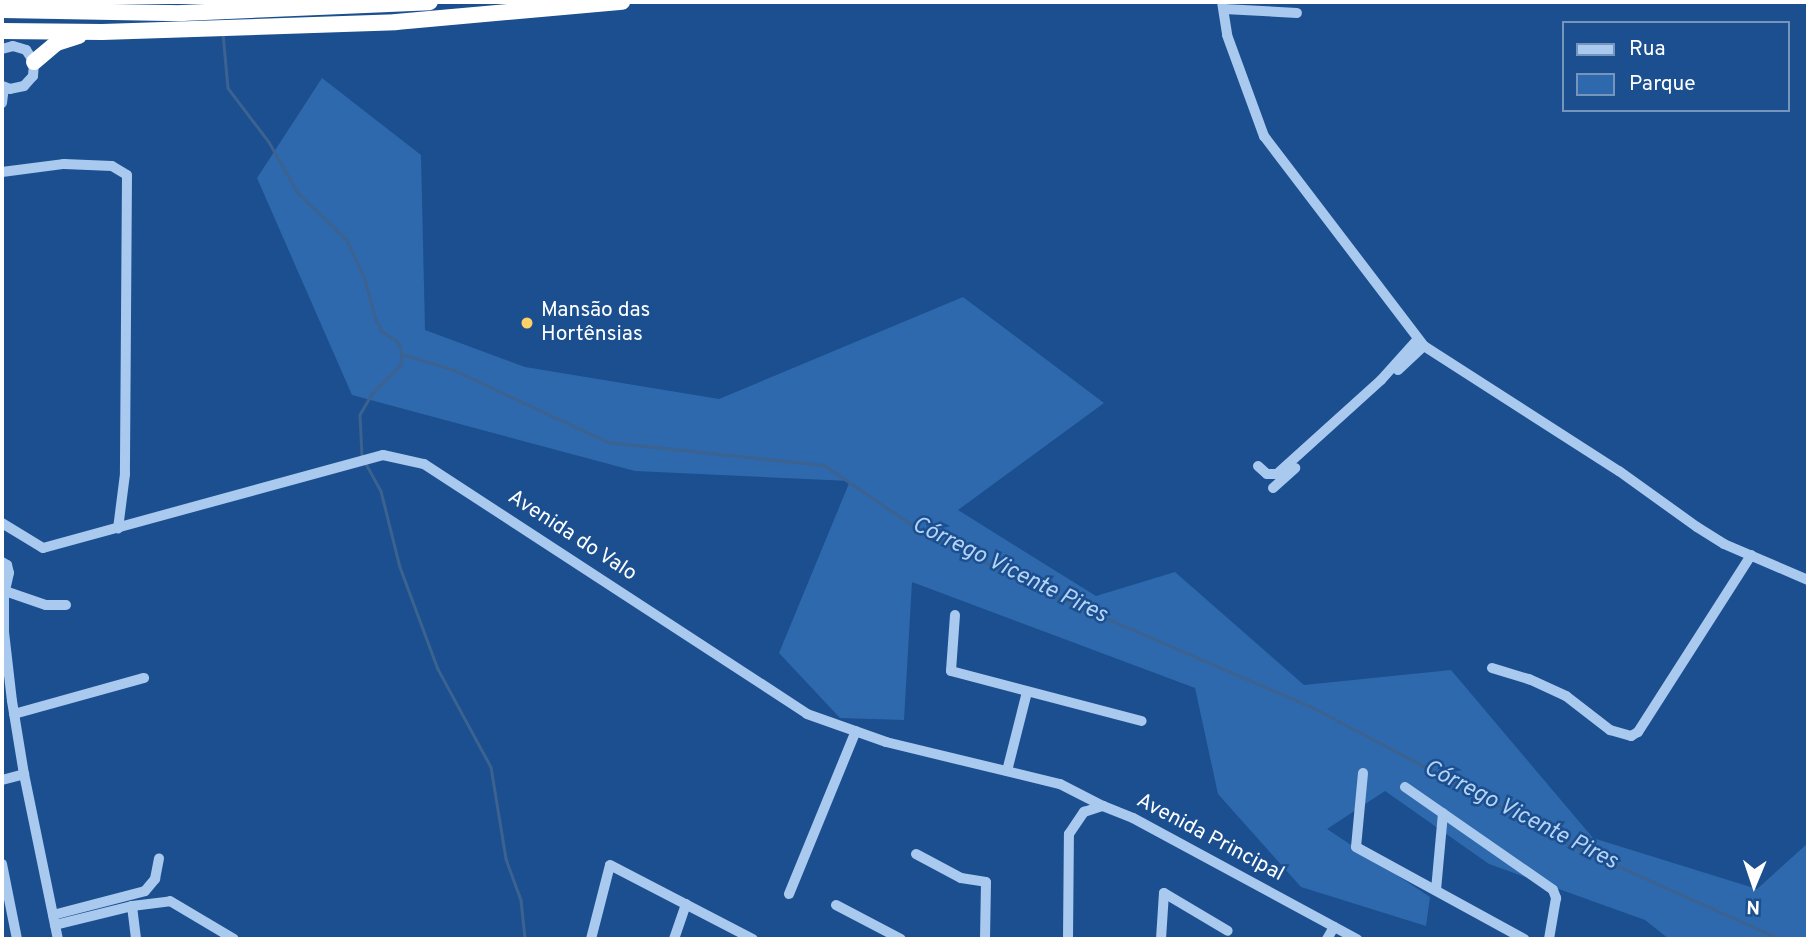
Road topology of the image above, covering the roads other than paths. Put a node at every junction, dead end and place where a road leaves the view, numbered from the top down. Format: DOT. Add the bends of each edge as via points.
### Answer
graph roads {
  1 [pos="430,2"];
  2 [pos="622,2"];
  3 [pos="71,6"];
  4 [pos="1223,6"];
  5 [pos="2,10"];
  6 [pos="1297,13"];
  7 [pos="2,31"];
  8 [pos="102,32"];
  9 [pos="2,49"];
  10 [pos="34,62"];
  11 [pos="3,87"];
  12 [pos="2,103"];
  13 [pos="2,172"];
  14 [pos="1421,343"];
  15 [pos="1258,466"];
  16 [pos="1273,488"];
  17 [pos="2,523"];
  18 [pos="118,529"];
  19 [pos="1751,555"];
  20 [pos="3,559"];
  21 [pos="1808,580"];
  22 [pos="4,587"];
  23 [pos="66,605"];
  24 [pos="955,615"];
  25 [pos="3,632"];
  26 [pos="5,666"];
  27 [pos="1492,668"];
  28 [pos="144,678"];
  29 [pos="1027,692"];
  30 [pos="7,700"];
  31 [pos="14,713"];
  32 [pos="1142,721"];
  33 [pos="856,731"];
  34 [pos="1007,771"];
  35 [pos="1363,773"];
  36 [pos="24,774"];
  37 [pos="2,780"];
  38 [pos="1405,787"];
  39 [pos="1103,806"];
  40 [pos="1443,813"];
  41 [pos="916,854"];
  42 [pos="159,858"];
  43 [pos="2,864"];
  44 [pos="1436,890"];
  45 [pos="789,894"];
  46 [pos="686,904"];
  47 [pos="836,905"];
  48 [pos="132,906"];
  49 [pos="54,920"];
  50 [pos="1334,927"];
  51 [pos="1228,931"];
  52 [pos="17,939"];
  53 [pos="58,939"];
  54 [pos="136,939"];
  55 [pos="234,939"];
  56 [pos="591,939"];
  57 [pos="674,939"];
  58 [pos="753,939"];
  59 [pos="901,939"];
  60 [pos="985,939"];
  61 [pos="1068,939"];
  62 [pos="1161,939"];
  63 [pos="1327,939"];
  64 [pos="1357,939"];
  65 [pos="1524,939"];
  66 [pos="1549,939"];
  1 -- 3 [label="highway" via="214,11"];
  2 -- 8 [label="highway" via="396,23"];
  3 -- 5 [label="highway"];
  4 -- 6 [label="street"];
  4 -- 14 [label="street" via="1227,35 1264,136"];
  7 -- 8 [label="highway"];
  8 -- 10 [label="highway" via="57,43"];
  9 -- 10 [label="street" via="26,50"];
  10 -- 11 [label="street" via="33,76 24,86"];
  11 -- 12 [label="street"];
  13 -- 18 [label="street" via="64,164 112,166 127,175 125,474"];
  14 -- 15 [label="street" via="1277,474 1267,474"];
  14 -- 16 [label="street"];
  14 -- 19 [label="street" via="1697,527"];
  17 -- 18 [label="street, Avenida do Valo" via="43,548"];
  18 -- 33 [label="street, Avenida do Valo" via="383,455 425,464 807,714"];
  19 -- 21 [label="street"];
  19 -- 27 [label="street" via="1638,732 1631,736 1610,730 1566,696"];
  20 -- 22 [label="street"];
  22 -- 23 [label="street" via="46,605"];
  22 -- 25 [label="street"];
  24 -- 29 [label="street" via="951,671"];
  25 -- 26 [label="street"];
  26 -- 30 [label="street"];
  28 -- 31 [label="street"];
  29 -- 32 [label="street"];
  29 -- 34 [label="street"];
  30 -- 31 [label="street"];
  31 -- 36 [label="street"];
  33 -- 34 [label="street, Avenida do Valo"];
  33 -- 45 [label="street"];
  34 -- 39 [label="street, Avenida do Valo" via="1060,785"];
  35 -- 44 [label="street" via="1356,847"];
  36 -- 37 [label="street"];
  36 -- 49 [label="street"];
  38 -- 40 [label="street"];
  39 -- 50 [label="street, Avenida Principal"];
  39 -- 61 [label="street, Avenida Principal" via="1084,812 1069,834"];
  40 -- 44 [label="street"];
  40 -- 66 [label="street" via="1553,890 1556,898"];
  41 -- 60 [label="street" via="961,878 986,882"];
  42 -- 49 [label="street" via="155,879 145,891"];
  43 -- 52 [label="street"];
  44 -- 65 [label="street"];
  46 -- 56 [label="street" via="610,865"];
  46 -- 57 [label="street"];
  46 -- 58 [label="street"];
  47 -- 59 [label="street"];
  48 -- 49 [label="street"];
  48 -- 54 [label="street"];
  48 -- 55 [label="street" via="170,901"];
  49 -- 53 [label="street"];
  50 -- 63 [label="street"];
  50 -- 64 [label="street, Avenida Principal"];
  51 -- 62 [label="street" via="1164,893"];
}
